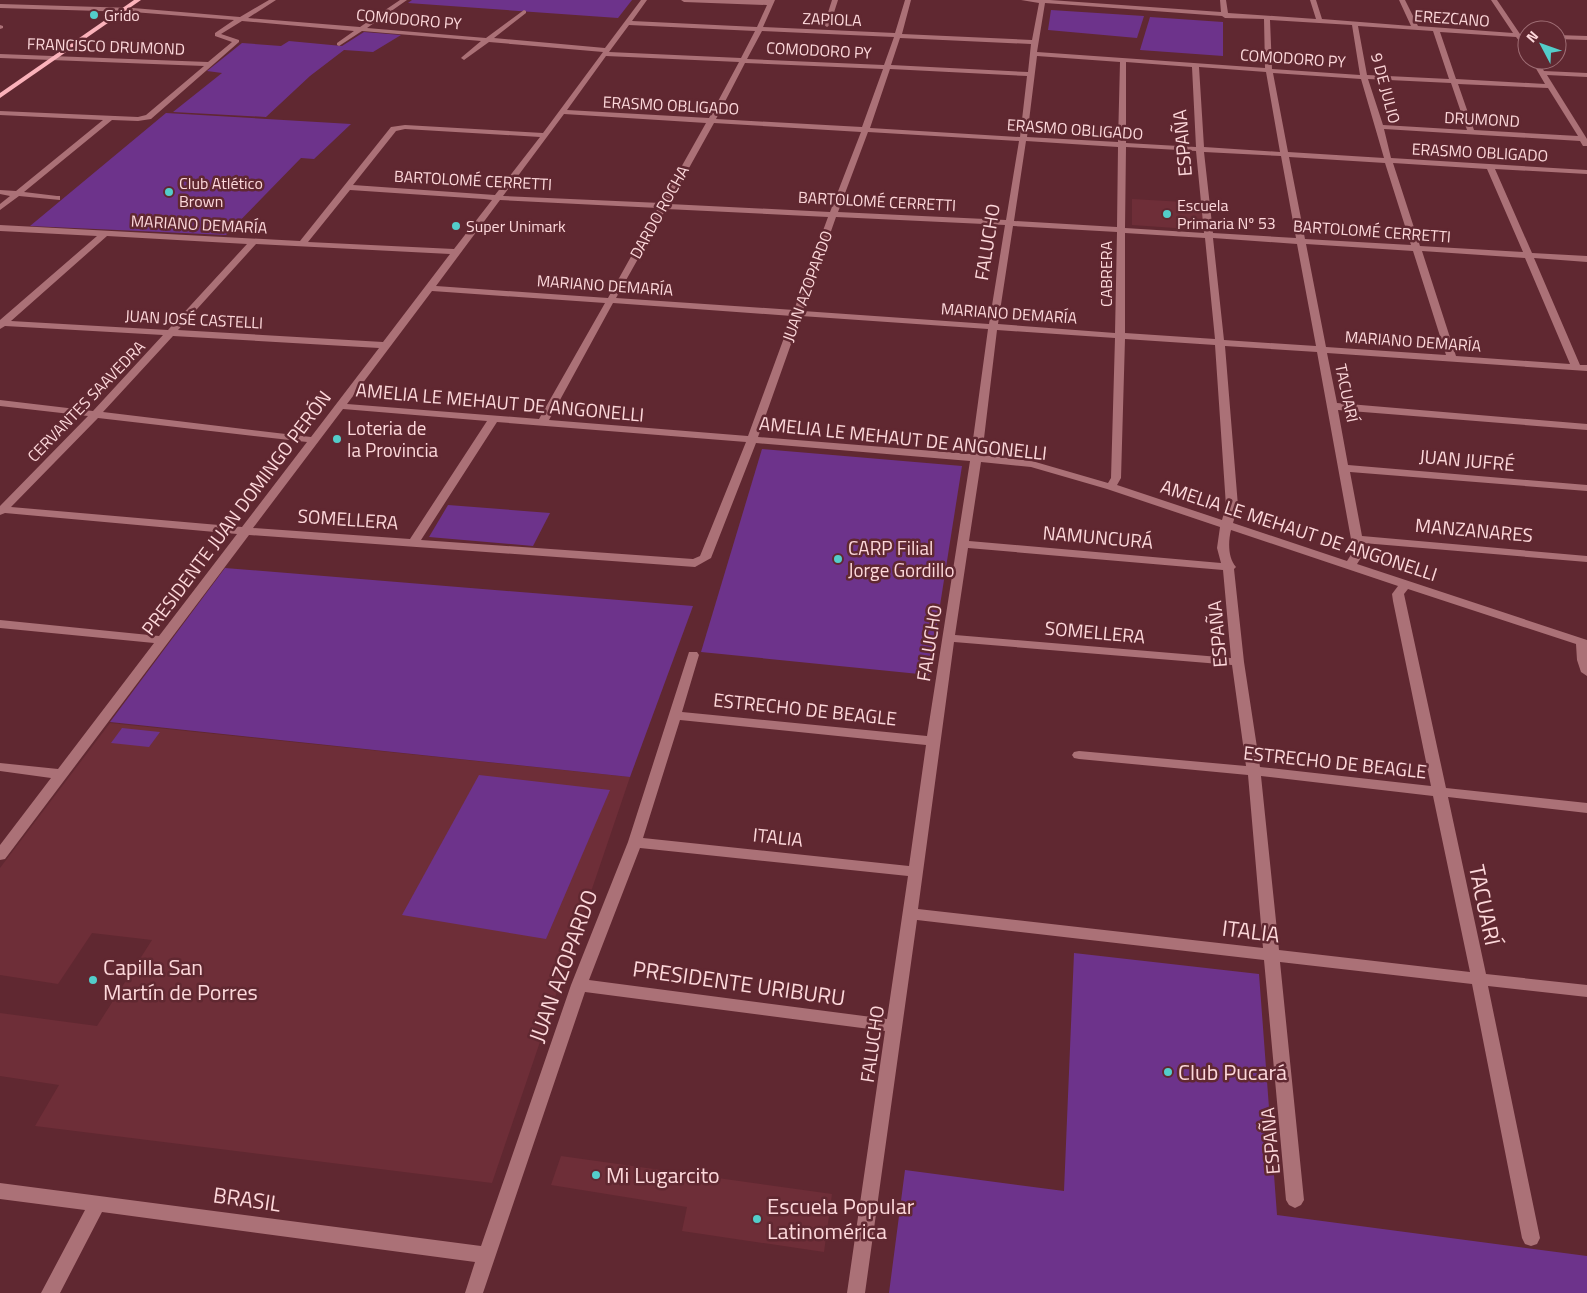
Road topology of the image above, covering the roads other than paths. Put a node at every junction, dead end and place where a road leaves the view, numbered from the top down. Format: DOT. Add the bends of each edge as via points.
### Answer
graph roads {
  1 [pos="138,0"];
  2 [pos="273,0"];
  3 [pos="404,0"];
  4 [pos="644,0"];
  5 [pos="684,0"];
  6 [pos="835,0"];
  7 [pos="908,0"];
  8 [pos="1024,0"];
  9 [pos="1134,0"];
  10 [pos="1223,0"];
  11 [pos="1313,0"];
  12 [pos="1402,0"];
  13 [pos="1494,0"];
  14 [pos="1043,1"];
  15 [pos="771,2"];
  16 [pos="0,6"];
  17 [pos="1135,9"];
  18 [pos="123,10"];
  19 [pos="524,12"];
  20 [pos="1226,16"];
  21 [pos="1267,19"];
  22 [pos="241,20"];
  23 [pos="1320,22"];
  24 [pos="628,23"];
  25 [pos="1355,24"];
  26 [pos="827,25"];
  27 [pos="361,29"];
  28 [pos="1416,29"];
  29 [pos="1517,29"];
  30 [pos="759,30"];
  31 [pos="1436,30"];
  32 [pos="898,35"];
  33 [pos="1517,36"];
  34 [pos="1567,37"];
  35 [pos="1587,38"];
  36 [pos="488,39"];
  37 [pos="339,44"];
  38 [pos="1035,48"];
  39 [pos="606,52"];
  40 [pos="0,56"];
  41 [pos="57,58"];
  42 [pos="464,58"];
  43 [pos="742,60"];
  44 [pos="1123,61"];
  45 [pos="210,64"];
  46 [pos="1195,66"];
  47 [pos="886,67"];
  48 [pos="1539,70"];
  49 [pos="1269,71"];
  50 [pos="1541,73"];
  51 [pos="1032,74"];
  52 [pos="1587,74"];
  53 [pos="1364,77"];
  54 [pos="1455,82"];
  55 [pos="1549,86"];
  56 [pos="0,96"];
  57 [pos="562,112"];
  58 [pos="0,113"];
  59 [pos="110,118"];
  60 [pos="711,121"];
  61 [pos="1380,127"];
  62 [pos="865,130"];
  63 [pos="1471,132"];
  64 [pos="545,135"];
  65 [pos="1023,139"];
  66 [pos="1585,142"];
  67 [pos="1121,145"];
  68 [pos="1200,150"];
  69 [pos="1284,154"];
  70 [pos="1388,160"];
  71 [pos="1490,166"];
  72 [pos="1587,172"];
  73 [pos="346,187"];
  74 [pos="0,192"];
  75 [pos="17,194"];
  76 [pos="497,197"];
  77 [pos="57,198"];
  78 [pos="662,206"];
  79 [pos="0,208"];
  80 [pos="833,214"];
  81 [pos="1008,223"];
  82 [pos="0,228"];
  83 [pos="1121,230"];
  84 [pos="104,234"];
  85 [pos="1210,236"];
  86 [pos="1302,241"];
  87 [pos="253,242"];
  88 [pos="302,244"];
  89 [pos="1416,249"];
  90 [pos="456,252"];
  91 [pos="1529,256"];
  92 [pos="1587,259"];
  93 [pos="430,288"];
  94 [pos="610,300"];
  95 [pos="797,314"];
  96 [pos="1,324"];
  97 [pos="992,327"];
  98 [pos="170,333"];
  99 [pos="1120,336"];
  100 [pos="1220,342"];
  101 [pos="386,345"];
  102 [pos="1320,350"];
  103 [pos="1452,359"];
  104 [pos="1582,368"];
  105 [pos="0,403"];
  106 [pos="340,406"];
  107 [pos="1332,406"];
  108 [pos="96,414"];
  109 [pos="494,419"];
  110 [pos="542,423"];
  111 [pos="1587,427"];
  112 [pos="314,440"];
  113 [pos="752,440"];
  114 [pos="976,458"];
  115 [pos="1344,468"];
  116 [pos="1111,486"];
  117 [pos="1587,488"];
  118 [pos="1,510"];
  119 [pos="1228,525"];
  120 [pos="246,531"];
  121 [pos="1357,539"];
  122 [pos="414,542"];
  123 [pos="963,544"];
  124 [pos="1587,559"];
  125 [pos="695,563"];
  126 [pos="1351,565"];
  127 [pos="1230,567"];
  128 [pos="1405,584"];
  129 [pos="0,624"];
  130 [pos="948,638"];
  131 [pos="163,640"];
  132 [pos="1584,643"];
  133 [pos="693,655"];
  134 [pos="1238,662"];
  135 [pos="1587,672"];
  136 [pos="674,715"];
  137 [pos="933,741"];
  138 [pos="1079,755"];
  139 [pos="0,767"];
  140 [pos="1254,771"];
  141 [pos="60,774"];
  142 [pos="1439,793"];
  143 [pos="1587,808"];
  144 [pos="635,842"];
  145 [pos="0,855"];
  146 [pos="916,872"];
  147 [pos="910,914"];
  148 [pos="1272,956"];
  149 [pos="1479,978"];
  150 [pos="579,985"];
  151 [pos="1587,991"];
  152 [pos="894,1026"];
  153 [pos="0,1190"];
  154 [pos="1295,1200"];
  155 [pos="98,1203"];
  156 [pos="1531,1238"];
  157 [pos="488,1254"];
  158 [pos="50,1293"];
  159 [pos="474,1293"];
  160 [pos="856,1293"];
  1 -- 18 [label="main road"];
  2 -- 22 [label="street"];
  3 -- 27 [label="street"];
  4 -- 24 [label="street, PRESIDENTE JUAN DOMINGO PERÓN"];
  5 -- 15 [label="street"];
  6 -- 26 [label="street"];
  7 -- 32 [label="street, JUAN AZOPARDO"];
  8 -- 14 [label="street, EREZCANO"];
  9 -- 17 [label="street"];
  10 -- 20 [label="street"];
  11 -- 23 [label="street"];
  12 -- 28 [label="street"];
  13 -- 29 [label="street"];
  14 -- 17 [label="street, EREZCANO"];
  14 -- 38 [label="street, FALUCHO"];
  15 -- 30 [label="street, DARDO ROCHA"];
  16 -- 18 [label="street, COMODORO PY"];
  17 -- 20 [label="street, EREZCANO"];
  18 -- 22 [label="street, COMODORO PY"];
  18 -- 41 [label="main road"];
  19 -- 36 [label="street"];
  20 -- 21 [label="street, EREZCANO"];
  21 -- 23 [label="street, EREZCANO"];
  21 -- 49 [label="street, TACUARÍ"];
  22 -- 27 [label="street, COMODORO PY"];
  22 -- 45 [label="street" via="217,35 237,40"];
  23 -- 25 [label="street, EREZCANO"];
  24 -- 30 [label="street, ZAPIOLA"];
  24 -- 39 [label="street, PRESIDENTE JUAN DOMINGO PERÓN"];
  25 -- 28 [label="street, EREZCANO"];
  25 -- 53 [label="street, 9 DE JULIO"];
  27 -- 36 [label="street, COMODORO PY"];
  27 -- 37 [label="street"];
  28 -- 31 [label="street, EREZCANO"];
  30 -- 32 [label="street, ZAPIOLA"];
  30 -- 43 [label="street, DARDO ROCHA"];
  31 -- 33 [label="street, EREZCANO"];
  31 -- 54 [label="street"];
  32 -- 38 [label="street, ZAPIOLA"];
  32 -- 47 [label="street, JUAN AZOPARDO"];
  34 -- 35 [label="street"];
  36 -- 39 [label="street, COMODORO PY"];
  36 -- 42 [label="street"];
  38 -- 44 [label="street, COMODORO PY"];
  38 -- 51 [label="street, FALUCHO"];
  39 -- 43 [label="street, COMODORO PY"];
  39 -- 57 [label="street, PRESIDENTE JUAN DOMINGO PERÓN"];
  40 -- 41 [label="street, FRANCISCO DRUMOND"];
  41 -- 45 [label="street, FRANCISCO DRUMOND"];
  41 -- 56 [label="main road"];
  43 -- 47 [label="street, COMODORO PY"];
  43 -- 60 [label="street, DARDO ROCHA"];
  44 -- 46 [label="street, COMODORO PY"];
  44 -- 67 [label="street, CABRERA"];
  45 -- 59 [label="street" via="148,117"];
  46 -- 49 [label="street, COMODORO PY"];
  46 -- 68 [label="street, ESPAÑA"];
  47 -- 51 [label="street, COMODORO PY"];
  47 -- 62 [label="street, JUAN AZOPARDO"];
  48 -- 50 [label="street"];
  49 -- 53 [label="street, COMODORO PY"];
  49 -- 69 [label="street, TACUARÍ"];
  50 -- 52 [label="street"];
  50 -- 55 [label="street"];
  51 -- 65 [label="street, FALUCHO"];
  53 -- 54 [label="street, COMODORO PY"];
  53 -- 61 [label="street, 9 DE JULIO"];
  54 -- 55 [label="street, COMODORO PY"];
  54 -- 63 [label="street"];
  55 -- 66 [label="street" via="1576,123"];
  57 -- 60 [label="street, ERASMO OBLIGADO"];
  57 -- 64 [label="street, PRESIDENTE JUAN DOMINGO PERÓN"];
  58 -- 59 [label="street"];
  59 -- 75 [label="street"];
  60 -- 62 [label="street, ERASMO OBLIGADO"];
  60 -- 78 [label="street, DARDO ROCHA"];
  61 -- 63 [label="street, DRUMOND"];
  61 -- 70 [label="street, 9 DE JULIO"];
  62 -- 65 [label="street, ERASMO OBLIGADO"];
  62 -- 80 [label="street, JUAN AZOPARDO"];
  63 -- 66 [label="street, DRUMOND"];
  64 -- 73 [label="street" via="397,128"];
  64 -- 76 [label="street, PRESIDENTE JUAN DOMINGO PERÓN"];
  65 -- 67 [label="street, ERASMO OBLIGADO"];
  65 -- 81 [label="street, FALUCHO"];
  67 -- 68 [label="street, ERASMO OBLIGADO"];
  67 -- 83 [label="street, CABRERA"];
  68 -- 69 [label="street, ERASMO OBLIGADO"];
  68 -- 85 [label="street, ESPAÑA"];
  69 -- 70 [label="street, ERASMO OBLIGADO"];
  69 -- 86 [label="street, TACUARÍ"];
  70 -- 71 [label="street, ERASMO OBLIGADO"];
  70 -- 89 [label="street, 9 DE JULIO"];
  71 -- 72 [label="street, ERASMO OBLIGADO"];
  71 -- 91 [label="street"];
  73 -- 76 [label="street, BARTOLOMÉ CERRETTI"];
  73 -- 88 [label="street"];
  74 -- 75 [label="street"];
  75 -- 77 [label="street"];
  75 -- 79 [label="street"];
  76 -- 78 [label="street, BARTOLOMÉ CERRETTI"];
  76 -- 90 [label="street, PRESIDENTE JUAN DOMINGO PERÓN"];
  78 -- 80 [label="street, BARTOLOMÉ CERRETTI"];
  78 -- 94 [label="street, DARDO ROCHA"];
  80 -- 81 [label="street, BARTOLOMÉ CERRETTI"];
  80 -- 95 [label="street, JUAN AZOPARDO"];
  81 -- 83 [label="street, BARTOLOMÉ CERRETTI"];
  81 -- 97 [label="street, FALUCHO"];
  82 -- 84 [label="street, MARIANO DEMARÍA"];
  83 -- 85 [label="street, BARTOLOMÉ CERRETTI"];
  83 -- 99 [label="street, CABRERA"];
  84 -- 87 [label="street, MARIANO DEMARÍA"];
  84 -- 96 [label="street"];
  85 -- 86 [label="street, BARTOLOMÉ CERRETTI"];
  85 -- 100 [label="street, ESPAÑA"];
  86 -- 89 [label="street, BARTOLOMÉ CERRETTI"];
  86 -- 102 [label="street, TACUARÍ"];
  87 -- 88 [label="street, MARIANO DEMARÍA"];
  87 -- 98 [label="street, CERVANTES SAAVEDRA"];
  88 -- 90 [label="street, MARIANO DEMARÍA"];
  89 -- 91 [label="street, BARTOLOMÉ CERRETTI"];
  89 -- 103 [label="street, 9 DE JULIO"];
  90 -- 93 [label="street, PRESIDENTE JUAN DOMINGO PERÓN"];
  91 -- 92 [label="street, BARTOLOMÉ CERRETTI"];
  91 -- 104 [label="street"];
  93 -- 94 [label="street, MARIANO DEMARÍA"];
  93 -- 101 [label="street, PRESIDENTE JUAN DOMINGO PERÓN"];
  94 -- 95 [label="street, MARIANO DEMARÍA"];
  94 -- 110 [label="street, DARDO ROCHA"];
  95 -- 97 [label="street, MARIANO DEMARÍA"];
  95 -- 113 [label="street, JUAN AZOPARDO"];
  96 -- 98 [label="street, JUAN JOSÉ CASTELLI"];
  97 -- 99 [label="street, MARIANO DEMARÍA"];
  97 -- 114 [label="street, FALUCHO"];
  98 -- 101 [label="street, JUAN JOSÉ CASTELLI"];
  98 -- 108 [label="street, CERVANTES SAAVEDRA"];
  99 -- 100 [label="street, MARIANO DEMARÍA"];
  99 -- 116 [label="street, CABRERA" via="1116,478"];
  100 -- 102 [label="street, MARIANO DEMARÍA"];
  100 -- 119 [label="street, ESPAÑA" via="1232,506"];
  101 -- 106 [label="street, PRESIDENTE JUAN DOMINGO PERÓN"];
  102 -- 103 [label="street, MARIANO DEMARÍA"];
  102 -- 107 [label="street, TACUARÍ"];
  103 -- 104 [label="street, MARIANO DEMARÍA"];
  105 -- 108 [label="street"];
  106 -- 109 [label="street, AMELIA LE MEHAUT DE ANGONELLI"];
  106 -- 112 [label="street, PRESIDENTE JUAN DOMINGO PERÓN"];
  107 -- 111 [label="street"];
  107 -- 115 [label="street, TACUARÍ"];
  108 -- 112 [label="street"];
  108 -- 118 [label="street, CERVANTES SAAVEDRA"];
  109 -- 110 [label="street, AMELIA LE MEHAUT DE ANGONELLI"];
  109 -- 122 [label="street"];
  110 -- 113 [label="street, AMELIA LE MEHAUT DE ANGONELLI"];
  112 -- 120 [label="street, PRESIDENTE JUAN DOMINGO PERÓN"];
  113 -- 114 [label="street, AMELIA LE MEHAUT DE ANGONELLI"];
  113 -- 125 [label="street, JUAN AZOPARDO" via="705,558"];
  114 -- 116 [label="street, AMELIA LE MEHAUT DE ANGONELLI" via="1032,464"];
  114 -- 123 [label="street, FALUCHO"];
  115 -- 117 [label="street, JUAN JUFRÉ"];
  115 -- 121 [label="street, TACUARÍ"];
  116 -- 119 [label="street, AMELIA LE MEHAUT DE ANGONELLI"];
  118 -- 120 [label="street, SOMELLERA"];
  119 -- 126 [label="street, AMELIA LE MEHAUT DE ANGONELLI"];
  119 -- 127 [label="street, ESPAÑA" via="1223,548"];
  120 -- 122 [label="street, SOMELLERA"];
  120 -- 131 [label="street, PRESIDENTE JUAN DOMINGO PERÓN"];
  121 -- 124 [label="street, MANZANARES"];
  121 -- 126 [label="street, TACUARÍ" via="1358,553"];
  122 -- 125 [label="street, SOMELLERA"];
  123 -- 127 [label="street, NAMUNCURÁ"];
  123 -- 130 [label="street, FALUCHO"];
  126 -- 128 [label="street, AMELIA LE MEHAUT DE ANGONELLI"];
  127 -- 134 [label="street, ESPAÑA"];
  128 -- 132 [label="street, AMELIA LE MEHAUT DE ANGONELLI"];
  128 -- 142 [label="street, TACUARÍ" via="1398,594 1399,601"];
  129 -- 131 [label="street"];
  130 -- 134 [label="street, SOMELLERA"];
  130 -- 137 [label="street, FALUCHO"];
  131 -- 141 [label="street, PRESIDENTE JUAN DOMINGO PERÓN"];
  132 -- 135 [label="street" via="1583,660"];
  133 -- 136 [label="street, JUAN AZOPARDO"];
  134 -- 140 [label="street, ESPAÑA"];
  136 -- 137 [label="street, ESTRECHO DE BEAGLE"];
  136 -- 144 [label="street, JUAN AZOPARDO"];
  137 -- 146 [label="street, FALUCHO"];
  138 -- 140 [label="street, ESTRECHO DE BEAGLE"];
  139 -- 141 [label="street"];
  140 -- 142 [label="street, ESTRECHO DE BEAGLE"];
  140 -- 148 [label="street, ESPAÑA"];
  141 -- 145 [label="street, PRESIDENTE JUAN DOMINGO PERÓN"];
  142 -- 143 [label="street, ESTRECHO DE BEAGLE"];
  142 -- 149 [label="street, TACUARÍ"];
  144 -- 146 [label="street, ITALIA"];
  144 -- 150 [label="street, JUAN AZOPARDO"];
  146 -- 147 [label="street, FALUCHO"];
  147 -- 148 [label="street, ITALIA"];
  147 -- 152 [label="street, FALUCHO"];
  148 -- 149 [label="street, ITALIA"];
  148 -- 154 [label="street, ESPAÑA"];
  149 -- 151 [label="street, ITALIA"];
  149 -- 156 [label="street, TACUARÍ"];
  150 -- 152 [label="street, PRESIDENTE URIBURU"];
  150 -- 157 [label="street, JUAN AZOPARDO"];
  152 -- 160 [label="street, FALUCHO"];
  153 -- 155 [label="street, BRASIL"];
  155 -- 157 [label="street, BRASIL"];
  155 -- 158 [label="street"];
  157 -- 159 [label="street, JUAN AZOPARDO"];
}
